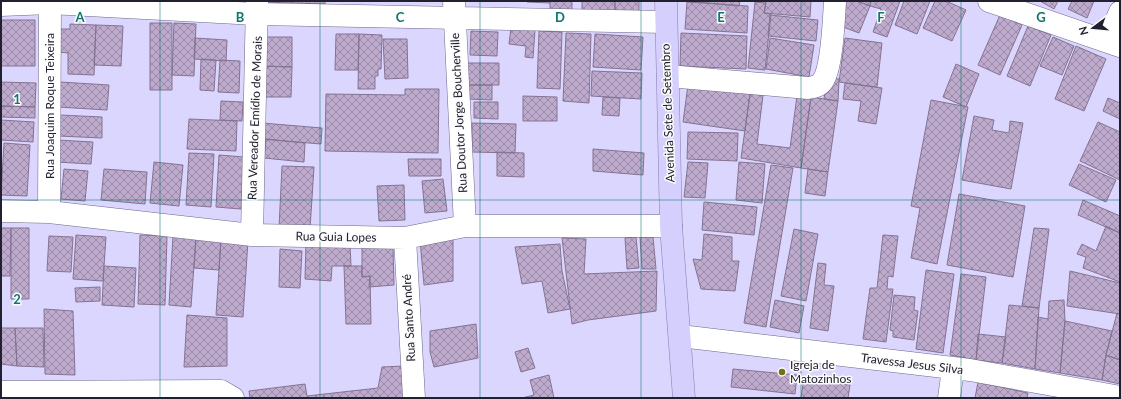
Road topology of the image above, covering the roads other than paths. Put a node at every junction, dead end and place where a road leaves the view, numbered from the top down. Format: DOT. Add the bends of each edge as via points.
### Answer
graph roads {
  1 [pos="666,1"];
  2 [pos="835,1"];
  3 [pos="988,1"];
  4 [pos="50,2"];
  5 [pos="1,4"];
  6 [pos="258,8"];
  7 [pos="454,9"];
  8 [pos="1120,12"];
  9 [pos="665,22"];
  10 [pos="1114,43"];
  11 [pos="668,76"];
  12 [pos="1,210"];
  13 [pos="49,212"];
  14 [pos="465,226"];
  15 [pos="671,226"];
  16 [pos="252,235"];
  17 [pos="405,238"];
  18 [pos="680,336"];
  19 [pos="953,369"];
  20 [pos="1,392"];
  21 [pos="1120,396"];
  22 [pos="233,398"];
  23 [pos="414,398"];
  24 [pos="684,398"];
  25 [pos="949,398"];
  1 -- 9 [label="main road, Avenida Sete de Setembro"];
  2 -- 11 [label="street" via="829,61 826,75 817,86 808,88"];
  3 -- 10 [label="street"];
  4 -- 5 [label="street"];
  4 -- 6 [label="street"];
  4 -- 13 [label="street, Rua Joaquim Roque Teixeira"];
  6 -- 7 [label="street"];
  6 -- 16 [label="street, Rua Vereador Emídio de Morais"];
  7 -- 9 [label="street"];
  7 -- 14 [label="street, Rua Doutor Jorge Boucherville"];
  8 -- 10 [label="street"];
  9 -- 11 [label="main road, Avenida Sete de Setembro"];
  11 -- 15 [label="main road, Avenida Sete de Setembro"];
  12 -- 13 [label="street, Rua Guia Lopes"];
  13 -- 16 [label="street, Rua Guia Lopes"];
  14 -- 15 [label="street, Rua Guia Lopes"];
  14 -- 17 [label="street, Rua Guia Lopes"];
  15 -- 18 [label="main road, Avenida Sete de Setembro"];
  16 -- 17 [label="street, Rua Guia Lopes"];
  17 -- 23 [label="street, Rua Santo André"];
  18 -- 19 [label="street, Travessa Jesus Silva"];
  18 -- 24 [label="main road, Avenida Sete de Setembro"];
  19 -- 21 [label="street, Travessa Jesus Silva"];
  19 -- 25 [label="street"];
  20 -- 22 [label="street" via="221,391"];
}
